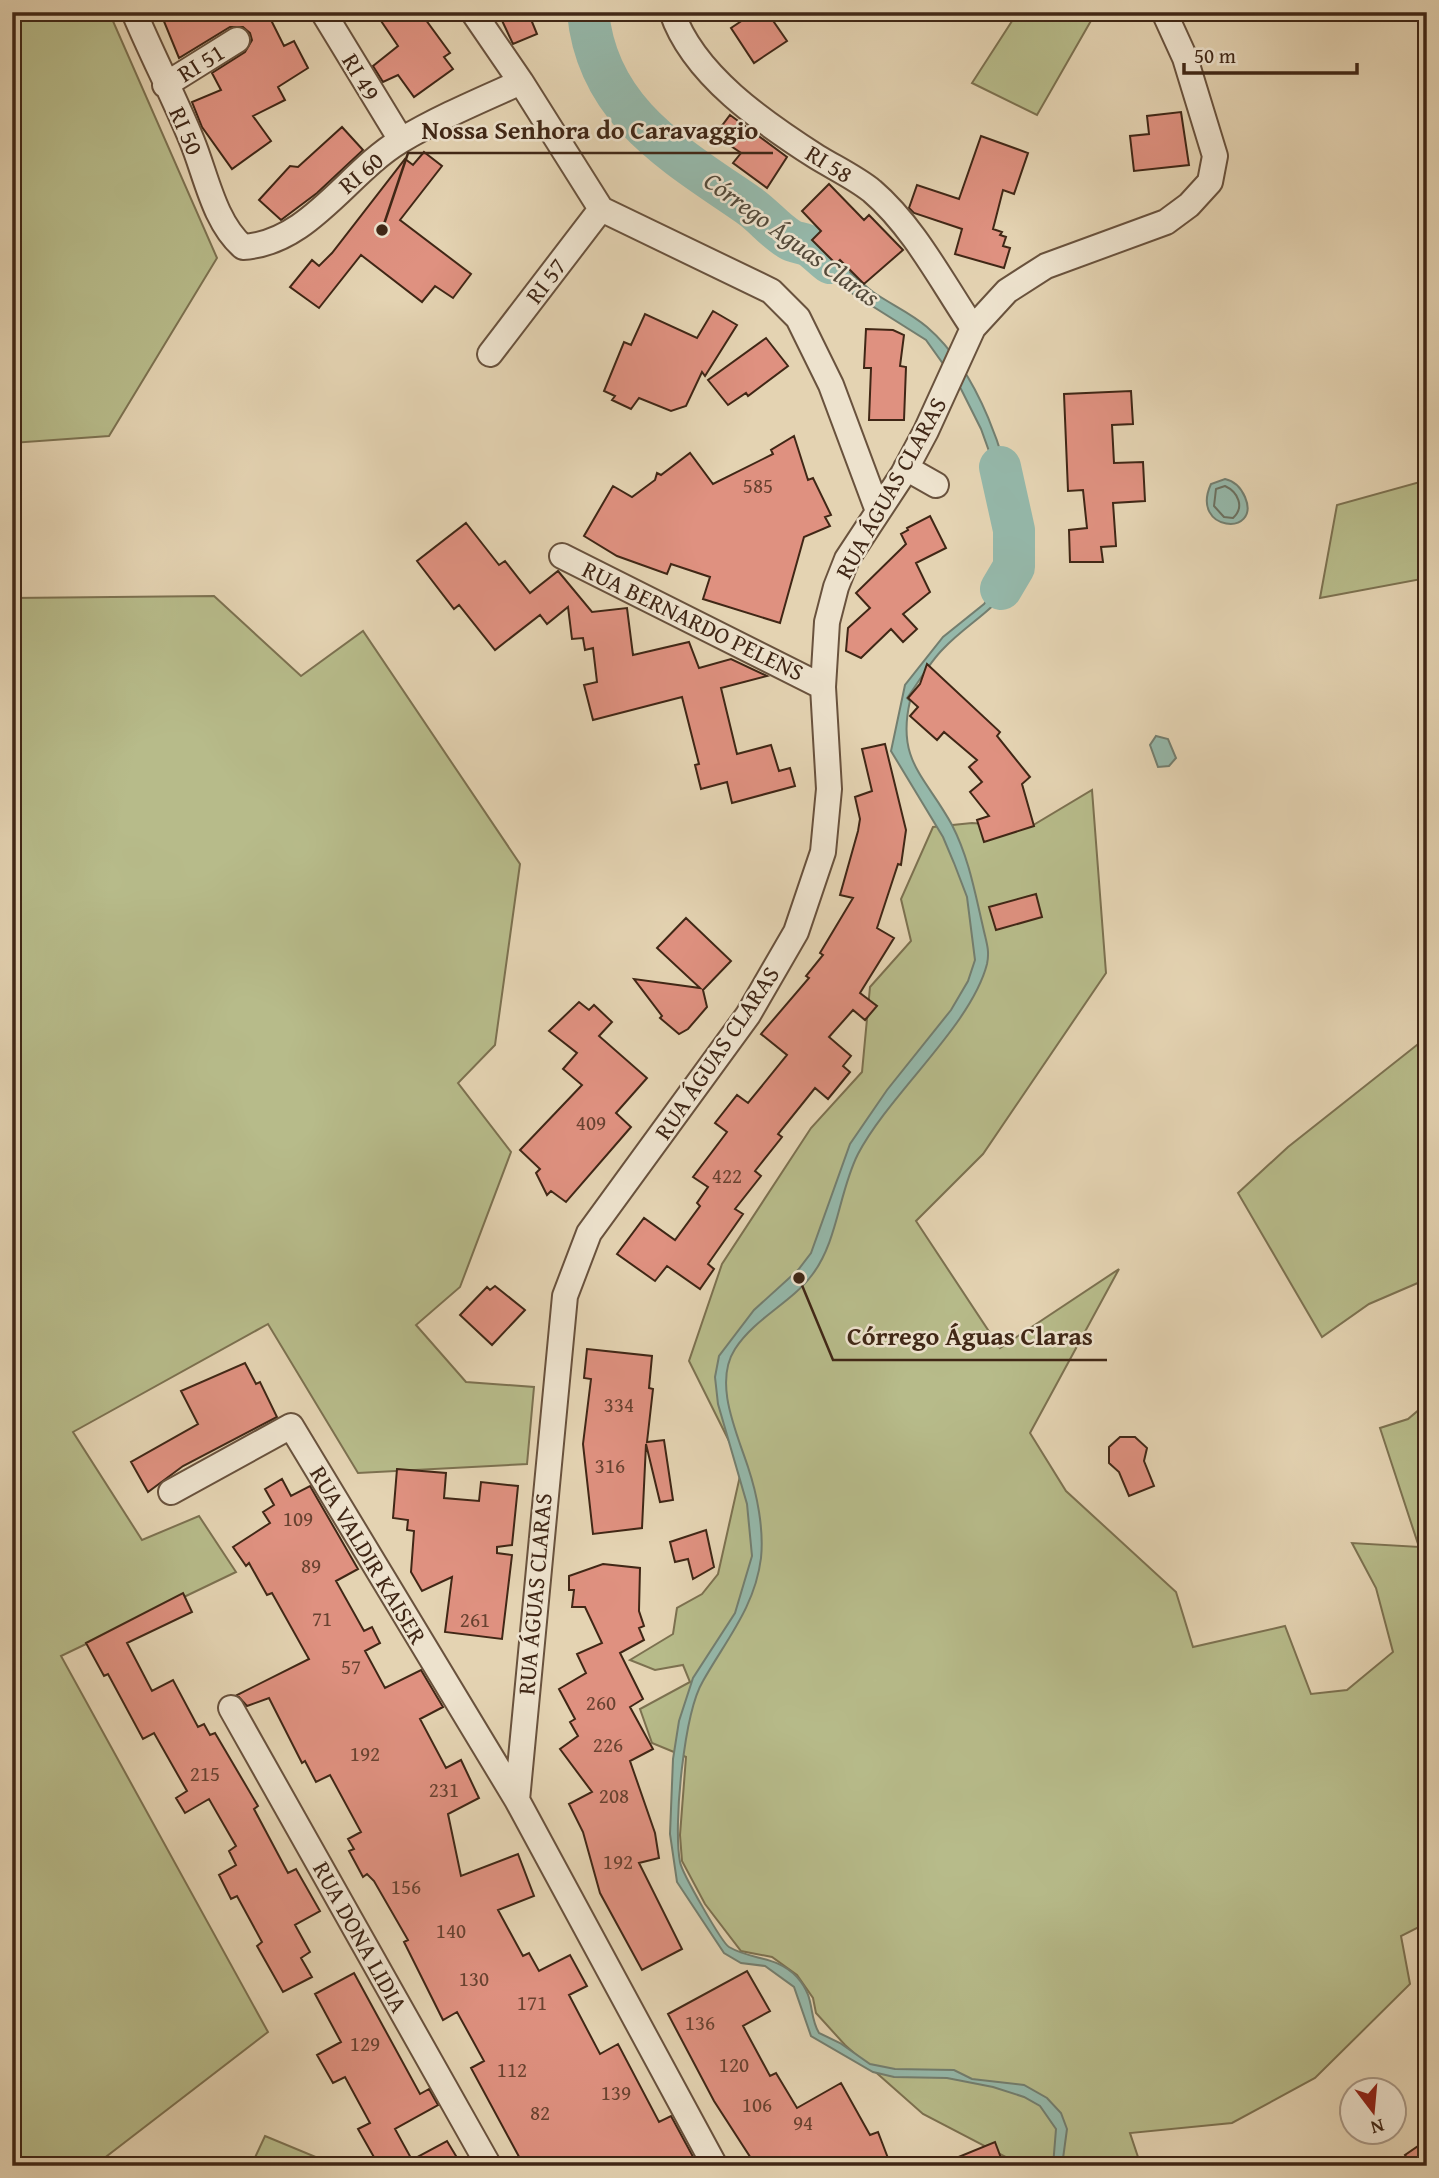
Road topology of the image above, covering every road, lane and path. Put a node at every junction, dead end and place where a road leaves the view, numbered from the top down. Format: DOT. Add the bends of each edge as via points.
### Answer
graph roads {
  1 [pos="134,12"];
  2 [pos="323,12"];
  3 [pos="473,12"];
  4 [pos="672,12"];
  5 [pos="1164,12"];
  6 [pos="237,40"];
  7 [pos="521,82"];
  8 [pos="165,85"];
  9 [pos="401,141"];
  10 [pos="601,209"];
  11 [pos="243,247"];
  12 [pos="972,328"];
  13 [pos="490,354"];
  14 [pos="906,468"];
  15 [pos="936,485"];
  16 [pos="878,511"];
  17 [pos="562,556"];
  18 [pos="823,687"];
  19 [pos="171,1492"];
  20 [pos="232,1708"];
  21 [pos="517,1800"];
  22 [pos="489,2166"];
  23 [pos="715,2166"];
  1 -- 8 [label="street, RI 50"];
  2 -- 9 [label="street, RI 49"];
  3 -- 7 [label="street"];
  4 -- 12 [label="street, RI 58" via="694,53 739,102 871,190 905,226"];
  5 -- 12 [label="street, RUA ÁGUAS CLARAS" via="1185,58 1215,156 1210,182 1166,222 1046,266 1007,291"];
  6 -- 8 [label="street, RI 51"];
  7 -- 9 [label="street, RI 60"];
  7 -- 10 [label="street"];
  8 -- 11 [label="street, RI 50" via="218,210 232,238"];
  9 -- 11 [label="street, RI 60" via="375,158 291,233 264,246"];
  10 -- 13 [label="street, RI 57"];
  10 -- 16 [label="street" via="771,291 784,302 798,318 831,384"];
  12 -- 14 [label="street, RUA ÁGUAS CLARAS"];
  14 -- 15 [label="street"];
  14 -- 16 [label="street, RUA ÁGUAS CLARAS"];
  16 -- 18 [label="street, RUA ÁGUAS CLARAS" via="847,559 836,587 827,622"];
  17 -- 18 [label="street, RUA BERNARDO PELENS"];
  18 -- 21 [label="street, RUA ÁGUAS CLARAS" via="829,789 822,852 796,932 748,1015 589,1233 565,1296"];
  19 -- 21 [label="street, RUA VALDIR KAISER" via="291,1426"];
  20 -- 22 [label="street, RUA DONA LIDIA"];
  21 -- 23 [label="street"];
}
